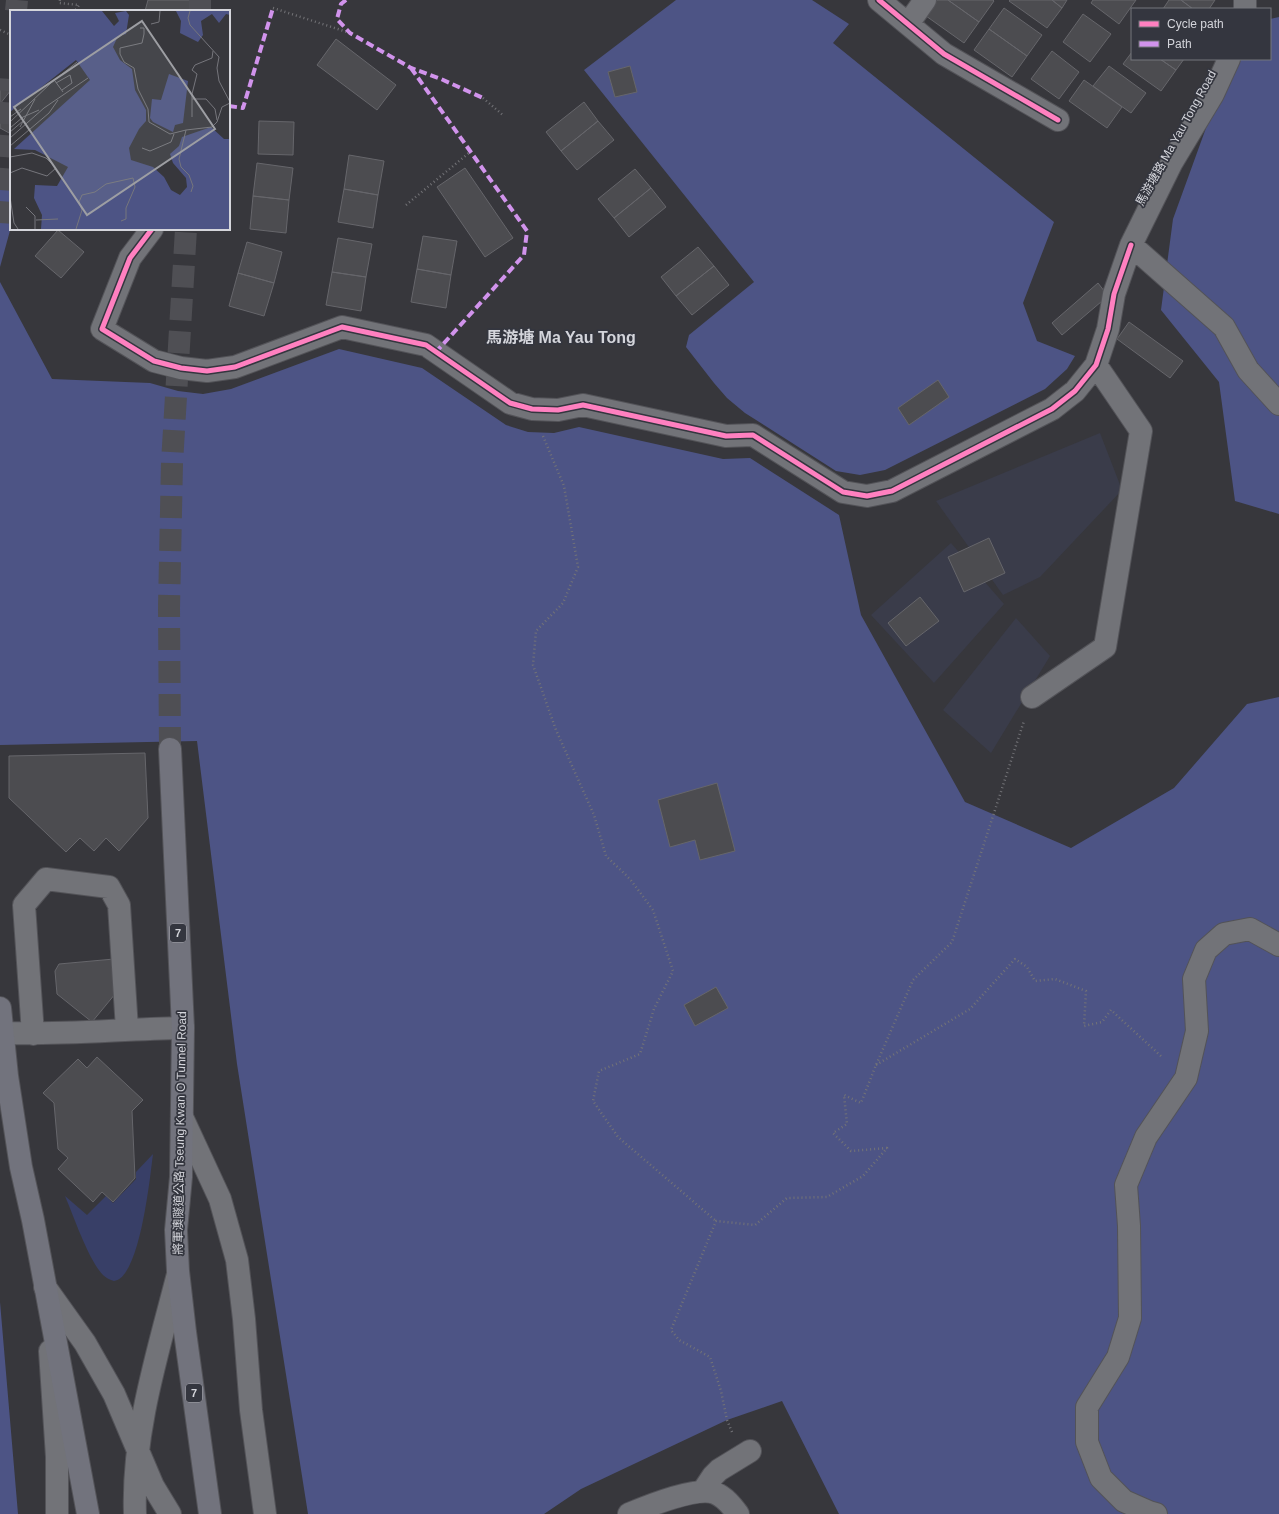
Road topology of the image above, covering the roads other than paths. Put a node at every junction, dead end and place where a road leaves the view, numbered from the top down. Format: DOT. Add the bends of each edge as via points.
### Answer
graph roads {
  1 [pos="879,0"];
  2 [pos="925,0"];
  3 [pos="908,24"];
  4 [pos="1229,60"];
  5 [pos="1058,120"];
  6 [pos="151,230"];
  7 [pos="1130,245"];
  8 [pos="1096,365"];
  9 [pos="1279,404"];
  10 [pos="1032,697"];
  11 [pos="170,749"];
  12 [pos="1279,945"];
  13 [pos="0,1008"];
  14 [pos="183,1028"];
  15 [pos="127,1029"];
  16 [pos="2,1033"];
  17 [pos="33,1034"];
  18 [pos="182,1116"];
  19 [pos="178,1271"];
  20 [pos="45,1287"];
  21 [pos="138,1451"];
  22 [pos="746,1454"];
  23 [pos="153,1486"];
  24 [pos="703,1491"];
  25 [pos="57,1514"];
  26 [pos="88,1514"];
  27 [pos="135,1514"];
  28 [pos="158,1514"];
  29 [pos="170,1514"];
  30 [pos="210,1514"];
  31 [pos="265,1514"];
  32 [pos="629,1514"];
  33 [pos="738,1514"];
  34 [pos="1156,1514"];
  1 -- 3 [label="street"];
  2 -- 3 [label="street"];
  3 -- 5 [label="street" via="944,54"];
  4 -- 7 [label="street, 馬游塘路 Ma Yau Tong Road" via="1213,94 1172,162"];
  6 -- 8 [label="street" via="130,258 102,329 154,361 207,371 235,367 342,327 426,345 510,403 532,409 558,410 583,405 726,436 754,435 843,492 867,496 892,491 1052,409 1075,391"];
  7 -- 8 [label="street, 馬游塘路 Ma Yau Tong Road" via="1114,294 1108,328"];
  7 -- 9 [label="street" via="1224,327 1248,370"];
  8 -- 10 [label="street" via="1141,431 1105,647"];
  11 -- 14 [label="highway, 將軍澳隧道公路 Tseung Kwan O Tunnel Road / 7"];
  12 -- 34 [label="street" via="1250,930 1224,934 1206,950 1194,979 1197,1031 1186,1078 1146,1137 1126,1185 1130,1318 1118,1357 1087,1407 1088,1442 1100,1478 1124,1501"];
  13 -- 16 [label="highway"];
  14 -- 15 [label="street"];
  14 -- 18 [label="highway, 將軍澳隧道公路 Tseung Kwan O Tunnel Road / 7"];
  15 -- 17 [label="street"];
  15 -- 17 [label="street" via="119,905 109,887 46,879 24,905"];
  16 -- 17 [label="street"];
  16 -- 20 [label="highway" via="21,1167"];
  18 -- 19 [label="highway, 將軍澳隧道公路 Tseung Kwan O Tunnel Road / 7" via="181,1177 176,1230"];
  18 -- 31 [label="street" via="220,1199 236,1260"];
  19 -- 21 [label="street" via="148,1394"];
  19 -- 30 [label="highway, 將軍澳隧道公路 Tseung Kwan O Tunnel Road / 7"];
  20 -- 21 [label="street" via="85,1343 114,1394"];
  20 -- 25 [label="street" via="57,1457"];
  20 -- 26 [label="highway"];
  21 -- 23 [label="street"];
  21 -- 27 [label="street" via="134,1492"];
  22 -- 24 [label="street" via="719,1470"];
  23 -- 28 [label="street"];
  23 -- 29 [label="street"];
  24 -- 32 [label="street" via="673,1498"];
  24 -- 33 [label="street" via="715,1493"];
}
